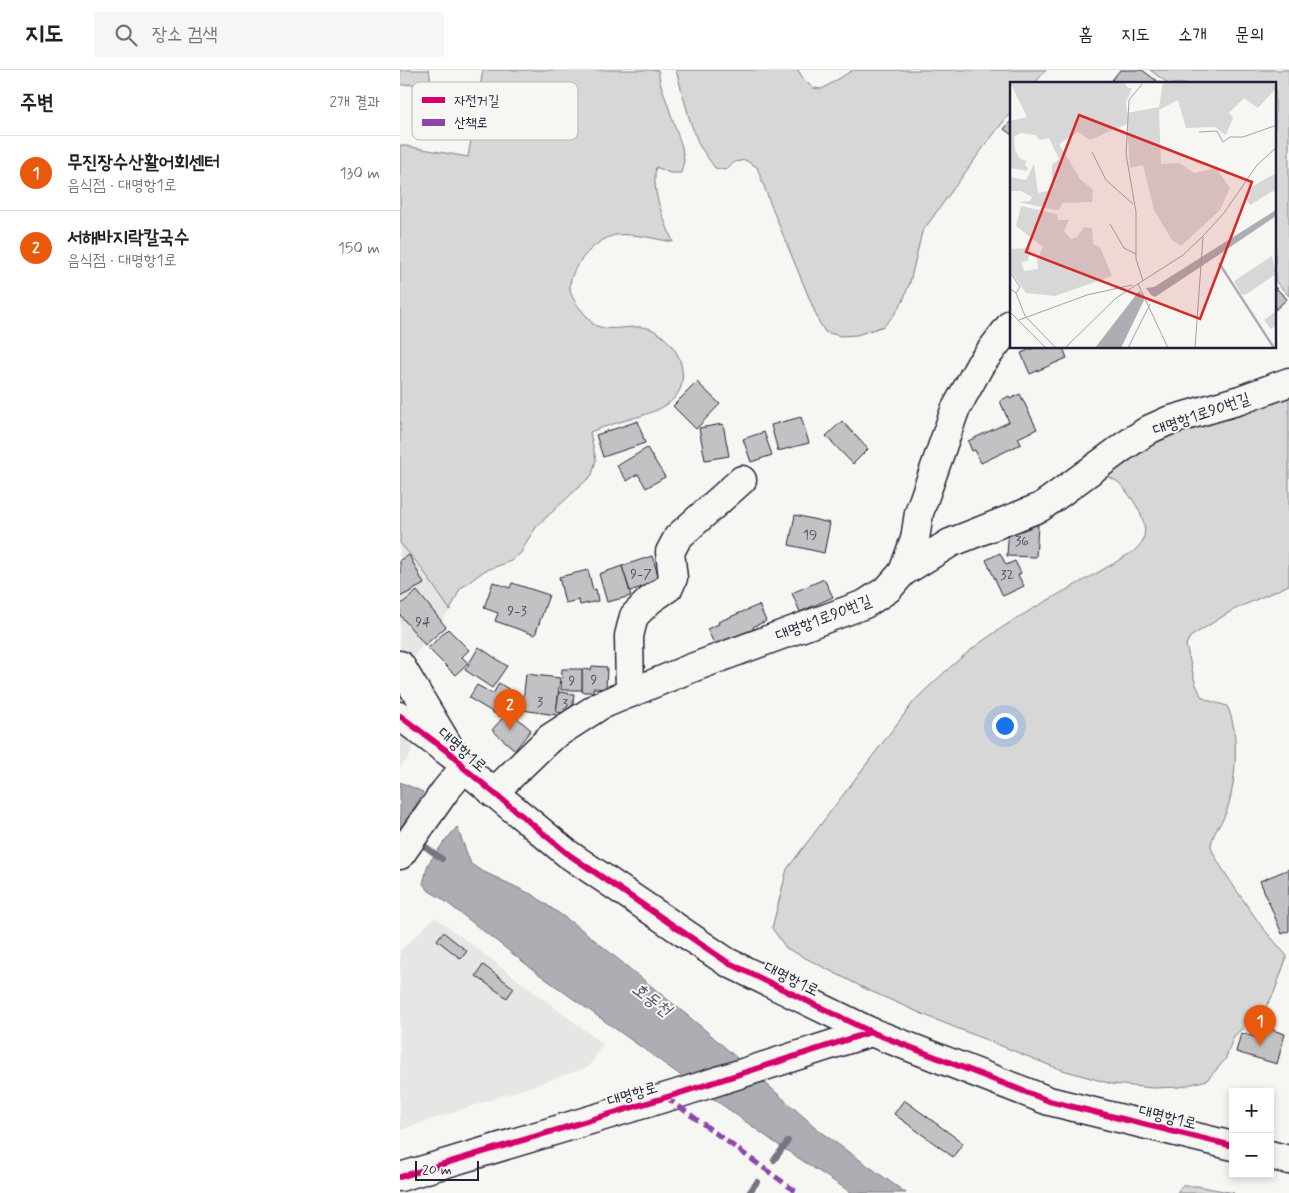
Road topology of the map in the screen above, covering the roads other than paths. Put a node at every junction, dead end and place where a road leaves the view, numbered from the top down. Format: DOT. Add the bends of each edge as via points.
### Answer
graph roads {
  1 [pos="1010,326"];
  2 [pos="1289,382"];
  3 [pos="742,480"];
  4 [pos="902,572"];
  5 [pos="400,665"];
  6 [pos="630,693"];
  7 [pos="400,716"];
  8 [pos="459,762"];
  9 [pos="493,793"];
  10 [pos="402,853"];
  11 [pos="872,1032"];
  12 [pos="1229,1145"];
  13 [pos="1274,1156"];
  14 [pos="1289,1160"];
  15 [pos="400,1177"];
  1 -- 4 [label="street" via="980,364 955,410 919,513 916,539"];
  2 -- 4 [label="street, 대명항1로90번길" via="1150,429 1041,507 950,543"];
  3 -- 6 [label="street" via="678,537 670,552 673,578 669,587 634,616 629,636"];
  4 -- 6 [label="street, 대명항1로90번길" via="888,590 865,604"];
  5 -- 8 [label="street"];
  6 -- 9 [label="street, 대명항1로90번길" via="601,704 550,738"];
  7 -- 8 [label="street, 대명항1로"];
  8 -- 9 [label="street, 대명항1로"];
  8 -- 10 [label="street, 대명항1로" via="445,791"];
  9 -- 11 [label="street, 대명항1로" via="568,854 727,962"];
  11 -- 12 [label="street, 대명항1로" via="1049,1101"];
  11 -- 15 [label="street, 대명항로"];
  13 -- 14 [label="street"];
}
